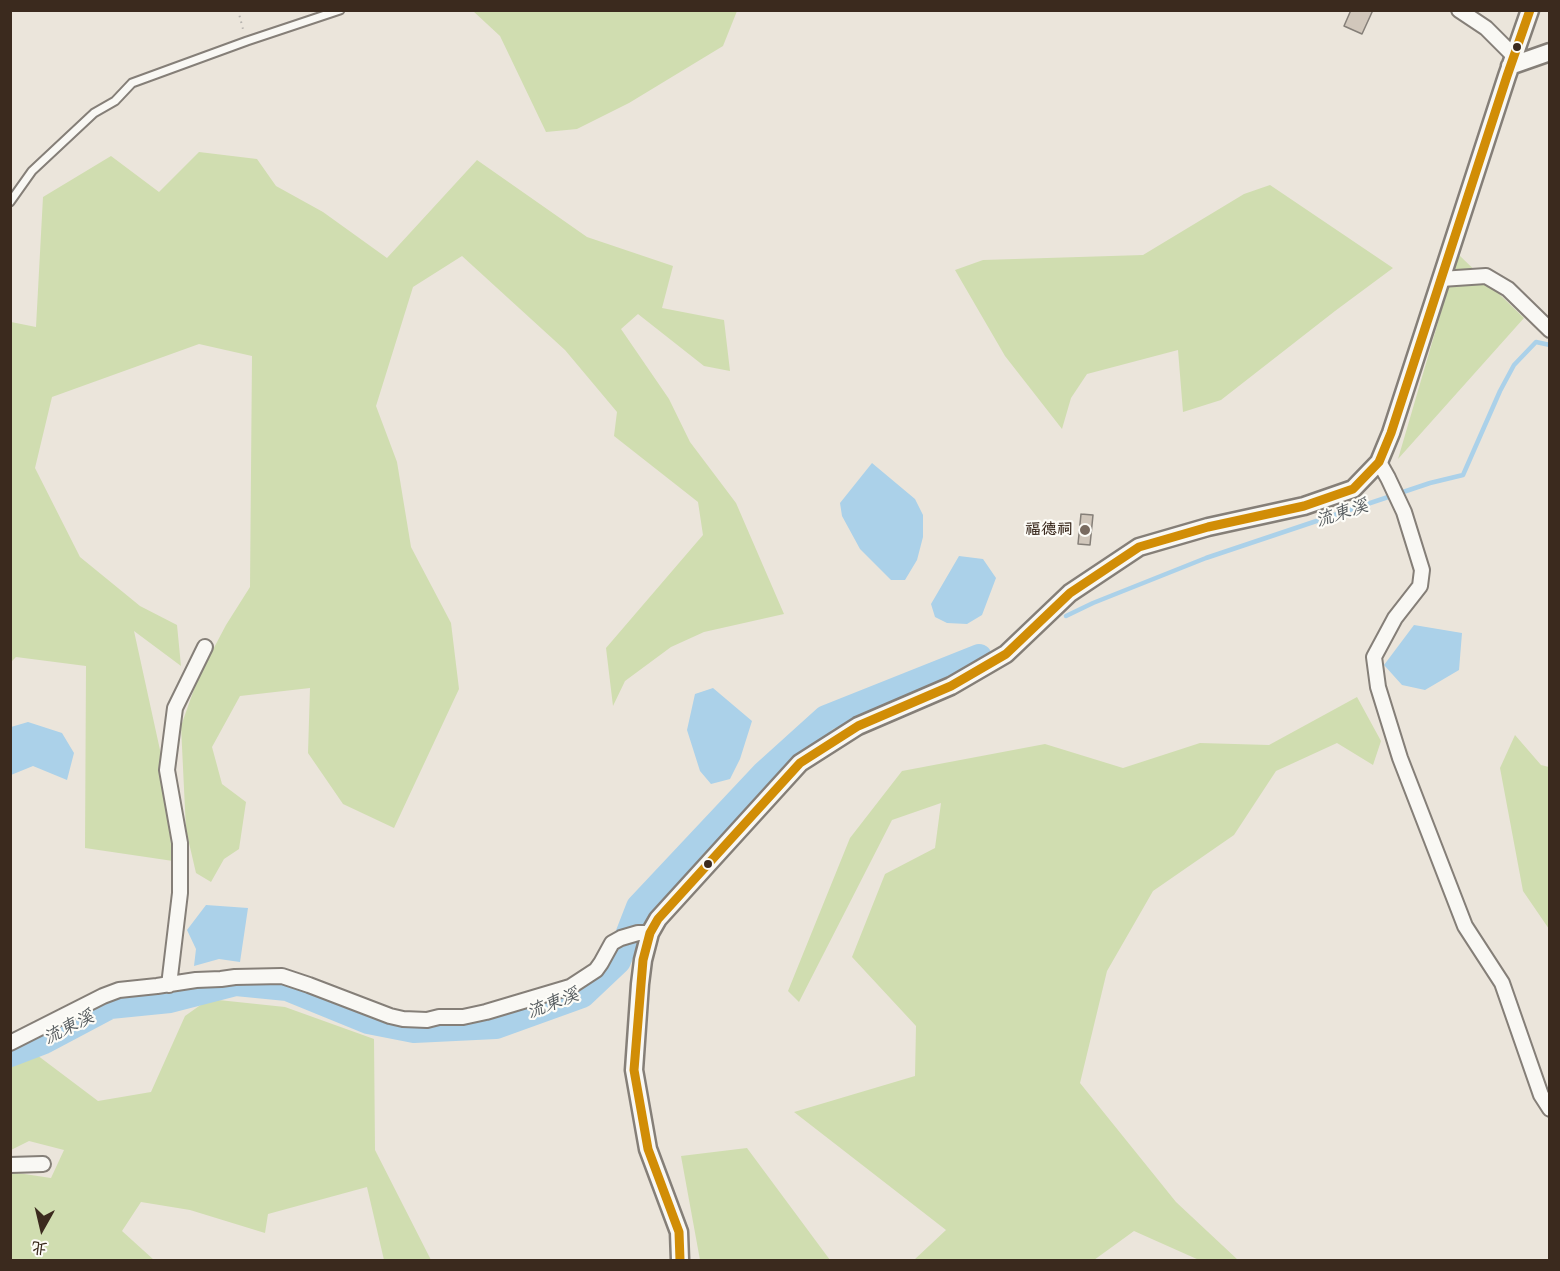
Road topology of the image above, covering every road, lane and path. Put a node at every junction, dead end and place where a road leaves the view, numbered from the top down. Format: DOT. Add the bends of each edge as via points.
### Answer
graph roads {
  1 [pos="238,10"];
  2 [pos="340,10"];
  3 [pos="1459,10"];
  4 [pos="1530,10"];
  5 [pos="247,41"];
  6 [pos="1550,52"];
  7 [pos="1512,61"];
  8 [pos="10,202"];
  9 [pos="1441,279"];
  10 [pos="1549,330"];
  11 [pos="1378,462"];
  12 [pos="205,647"];
  13 [pos="644,933"];
  14 [pos="169,985"];
  15 [pos="10,1043"];
  16 [pos="1550,1109"];
  17 [pos="43,1164"];
  18 [pos="10,1165"];
  19 [pos="680,1260"];
  1 -- 5 [label="path"];
  2 -- 5 [label="lane"];
  3 -- 7 [label="street" via="1486,28"];
  4 -- 7 [label="street"];
  5 -- 8 [label="lane" via="132,83 32,171"];
  6 -- 7 [label="street"];
  7 -- 9 [label="street"];
  9 -- 10 [label="street" via="1486,276 1508,289"];
  9 -- 11 [label="street"];
  11 -- 13 [label="street" via="1353,489 1304,506 1139,547 1071,593 1006,654 951,686 858,726 800,763"];
  11 -- 16 [label="street" via="1404,512 1422,570 1420,586 1395,618 1374,657 1377,687 1465,926 1502,983 1541,1095"];
  12 -- 14 [label="street" via="175,708 167,770 180,843 180,893"];
  13 -- 14 [label="street" via="612,943 596,970 570,987 463,1017 403,1019 282,976"];
  13 -- 19 [label="street" via="634,1070 648,1149 679,1232"];
  14 -- 15 [label="street" via="120,990 103,996"];
  17 -- 18 [label="street"];
}
